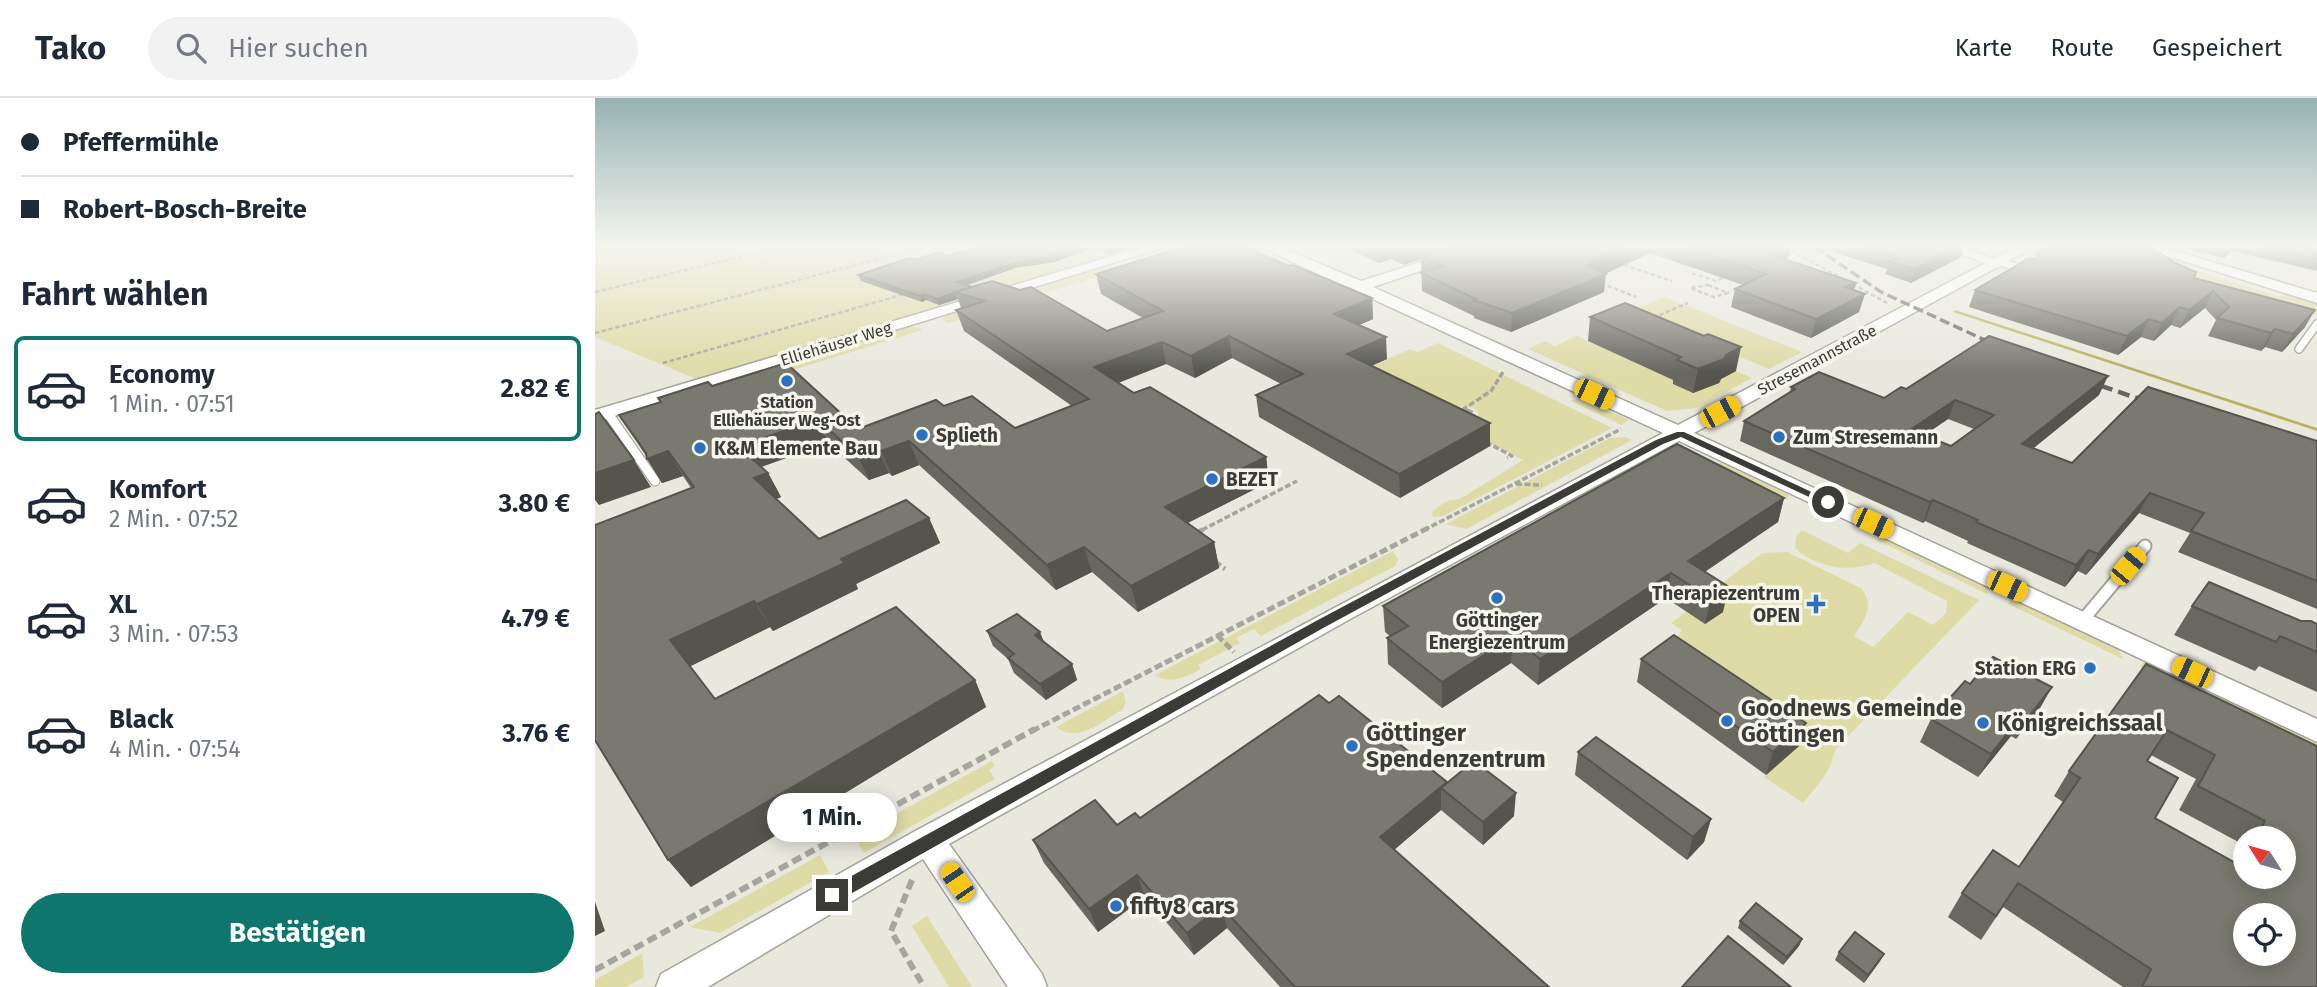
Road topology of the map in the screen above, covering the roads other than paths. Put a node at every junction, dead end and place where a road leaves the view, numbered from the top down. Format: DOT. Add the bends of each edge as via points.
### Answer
graph roads {
  1 [pos="1020,288"];
  2 [pos="1365,288"];
  3 [pos="1951,288"];
  4 [pos="2285,288"];
  5 [pos="2317,298"];
  6 [pos="2317,324"];
  7 [pos="2299,349"];
  8 [pos="601,414"];
  9 [pos="1681,434"];
  10 [pos="655,481"];
  11 [pos="2145,546"];
  12 [pos="2082,621"];
  13 [pos="2317,731"];
  14 [pos="928,840"];
  15 [pos="674,987"];
  16 [pos="1029,987"];
  1 -- 8 [label="street, Elliehäuser Weg"];
  2 -- 9 [label="street"];
  3 -- 9 [label="street, Stresemannstraße"];
  4 -- 5 [label="street"];
  6 -- 7 [label="lane"];
  8 -- 10 [label="lane"];
  9 -- 12 [label="street"];
  9 -- 14 [label="street, Stresemannstraße"];
  11 -- 12 [label="lane"];
  12 -- 13 [label="street"];
  14 -- 15 [label="street, Stresemannstraße"];
  14 -- 16 [label="street"];
}
